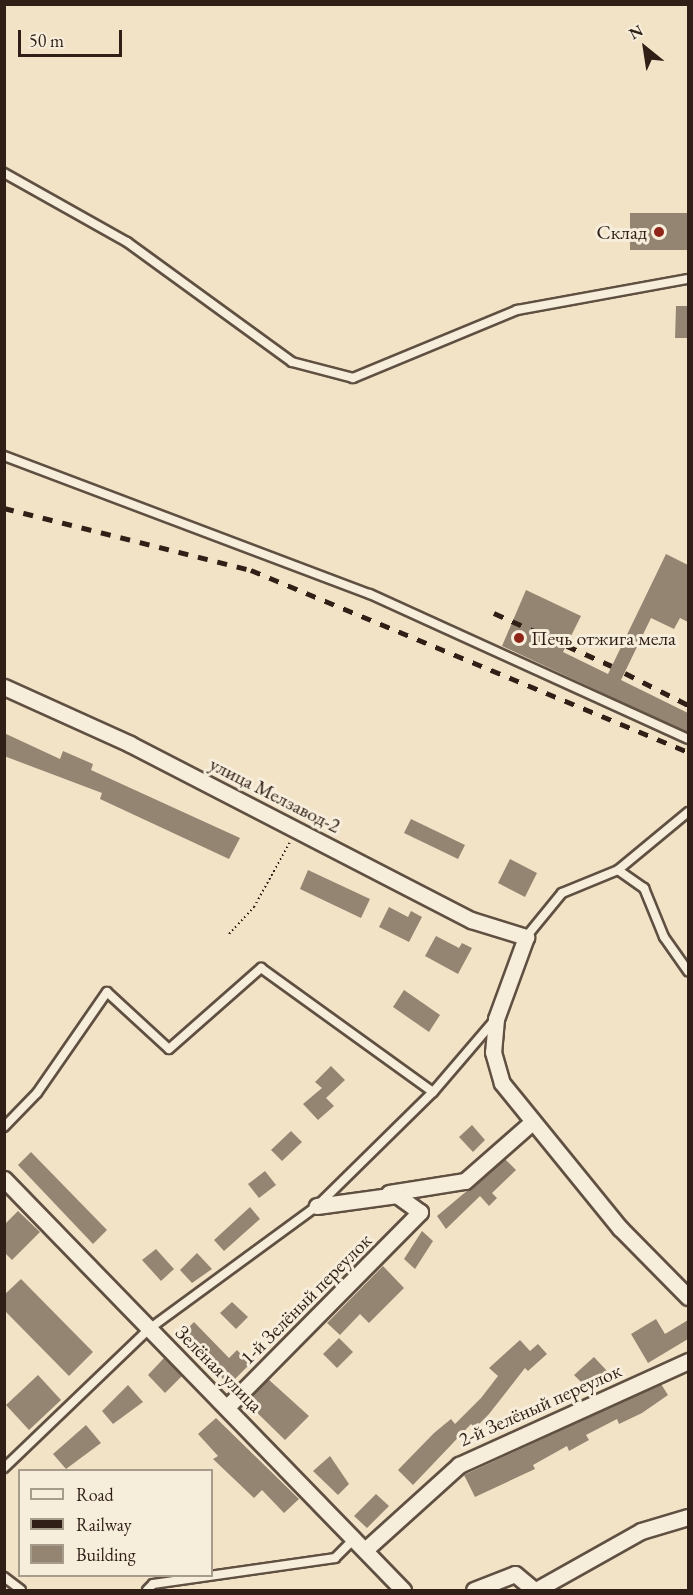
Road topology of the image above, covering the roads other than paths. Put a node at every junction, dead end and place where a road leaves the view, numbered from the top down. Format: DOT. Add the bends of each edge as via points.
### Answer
graph roads {
  1 [pos="4,173"];
  2 [pos="688,279"];
  3 [pos="4,456"];
  4 [pos="4,687"];
  5 [pos="688,739"];
  6 [pos="688,812"];
  7 [pos="618,870"];
  8 [pos="526,937"];
  9 [pos="688,971"];
  10 [pos="496,1019"];
  11 [pos="433,1092"];
  12 [pos="531,1123"];
  13 [pos="4,1127"];
  14 [pos="4,1179"];
  15 [pos="386,1194"];
  16 [pos="317,1206"];
  17 [pos="688,1297"];
  18 [pos="149,1329"];
  19 [pos="688,1361"];
  20 [pos="228,1406"];
  21 [pos="4,1468"];
  22 [pos="688,1517"];
  23 [pos="360,1544"];
  24 [pos="213,1575"];
  25 [pos="4,1577"];
  26 [pos="202,1577"];
  27 [pos="21,1590"];
  28 [pos="147,1590"];
  29 [pos="403,1590"];
  30 [pos="474,1590"];
  31 [pos="535,1590"];
  1 -- 2 [label="lane" via="127,242 292,362 353,378 517,310"];
  3 -- 5 [label="lane" via="370,594"];
  4 -- 8 [label="street, улица Мелзавод-2" via="298,830 471,920"];
  6 -- 7 [label="lane"];
  7 -- 8 [label="lane" via="562,894"];
  7 -- 9 [label="lane" via="644,888 664,937"];
  8 -- 10 [label="street"];
  10 -- 11 [label="lane"];
  10 -- 12 [label="street" via="493,1052 502,1083"];
  11 -- 13 [label="lane" via="261,968 169,1049 107,992 37,1093"];
  11 -- 16 [label="lane"];
  12 -- 15 [label="street" via="465,1181"];
  12 -- 17 [label="street" via="620,1228"];
  14 -- 18 [label="street, Зелёная улица"];
  15 -- 16 [label="street"];
  15 -- 20 [label="street, 1-й Зелёный переулок" via="416,1205 420,1212 414,1221"];
  16 -- 18 [label="lane"];
  18 -- 20 [label="street, Зелёная улица"];
  18 -- 21 [label="lane"];
  19 -- 23 [label="street, 2-й Зелёный переулок" via="459,1465"];
  20 -- 23 [label="street, Зелёная улица"];
  22 -- 31 [label="street" via="641,1531"];
  23 -- 24 [label="lane" via="335,1558"];
  23 -- 29 [label="street, Зелёная улица"];
  25 -- 27 [label="lane"];
  26 -- 28 [label="lane" via="153,1584"];
  30 -- 31 [label="street" via="515,1574"];
}
